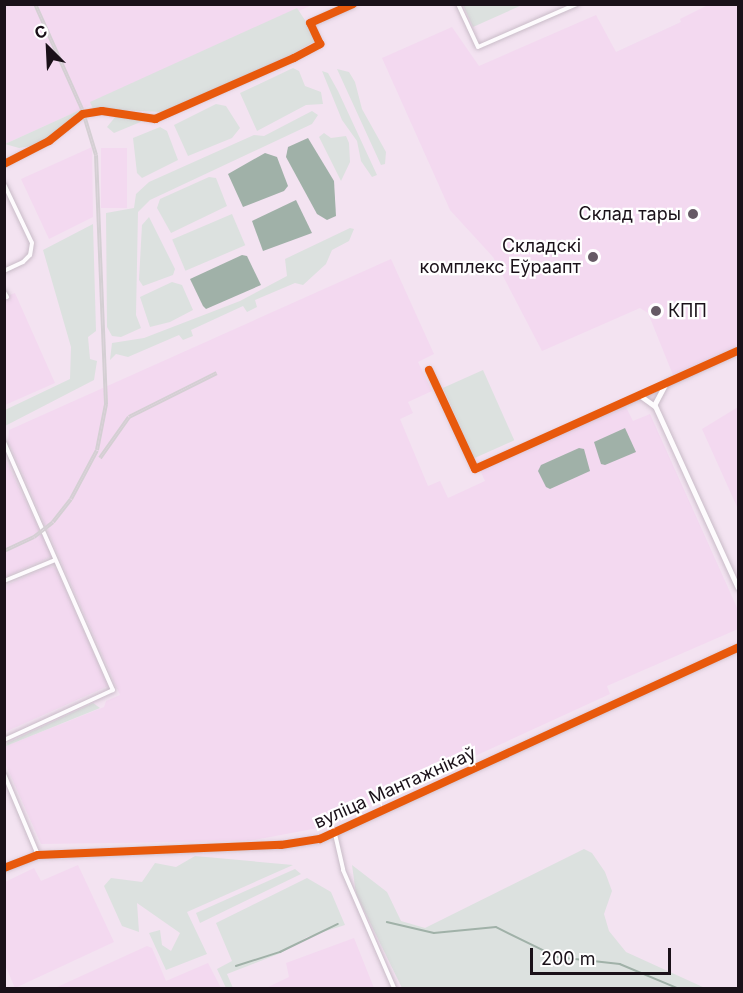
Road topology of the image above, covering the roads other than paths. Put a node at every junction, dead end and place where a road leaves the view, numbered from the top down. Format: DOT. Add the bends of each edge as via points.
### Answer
graph roads {
  1 [pos="353,4"];
  2 [pos="458,4"];
  3 [pos="577,4"];
  4 [pos="310,23"];
  5 [pos="4,164"];
  6 [pos="4,184"];
  7 [pos="4,271"];
  8 [pos="738,351"];
  9 [pos="429,370"];
  10 [pos="664,386"];
  11 [pos="641,396"];
  12 [pos="655,407"];
  13 [pos="4,442"];
  14 [pos="55,560"];
  15 [pos="4,581"];
  16 [pos="738,587"];
  17 [pos="738,648"];
  18 [pos="4,740"];
  19 [pos="4,774"];
  20 [pos="335,834"];
  21 [pos="38,855"];
  22 [pos="4,868"];
  23 [pos="393,988"];
  1 -- 4 [label="street"];
  2 -- 3 [label="street" via="478,47"];
  4 -- 5 [label="street" via="320,44 294,58 155,119 102,111 83,114 49,141"];
  6 -- 7 [label="street" via="32,243 30,255"];
  8 -- 10 [label="street"];
  9 -- 11 [label="street" via="476,469"];
  10 -- 11 [label="street"];
  10 -- 12 [label="street"];
  11 -- 12 [label="street"];
  12 -- 16 [label="street"];
  13 -- 14 [label="street"];
  14 -- 15 [label="street"];
  14 -- 18 [label="street" via="113,690"];
  17 -- 20 [label="street, вуліца Мантажнікаў"];
  19 -- 21 [label="street"];
  20 -- 21 [label="street, вуліца Мантажнікаў" via="281,845"];
  20 -- 23 [label="street" via="349,886"];
  21 -- 22 [label="street, вуліца Мантажнікаў"];
}
